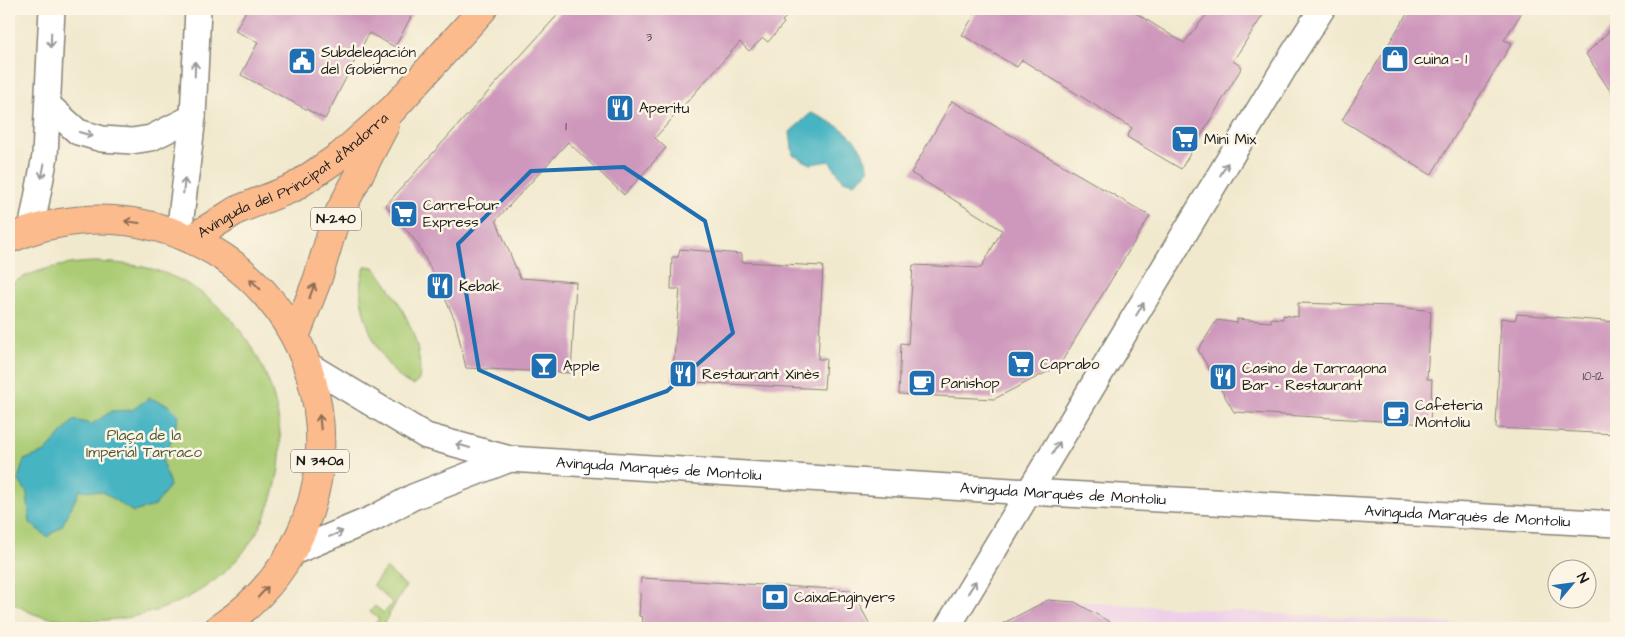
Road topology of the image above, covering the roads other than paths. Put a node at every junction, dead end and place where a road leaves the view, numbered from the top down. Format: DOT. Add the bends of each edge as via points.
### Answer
graph roads {
  1 [pos="52,9"];
  2 [pos="198,9"];
  3 [pos="483,9"];
  4 [pos="1322,9"];
  5 [pos="48,105"];
  6 [pos="393,109"];
  7 [pos="193,118"];
  8 [pos="15,236"];
  9 [pos="185,237"];
  10 [pos="295,337"];
  11 [pos="308,366"];
  12 [pos="510,460"];
  13 [pos="1029,492"];
  14 [pos="1616,524"];
  15 [pos="291,553"];
  16 [pos="219,628"];
  17 [pos="947,628"];
  1 -- 5 [label="street, one-way"];
  7 -- 2 [label="street, one-way"];
  3 -- 6 [label="main road, Avinguda del Principat d'Andorra / N-240"];
  13 -- 4 [label="street, one-way"];
  5 -- 7 [label="street, one-way" via="78,132 112,140 151,138"];
  5 -- 8 [label="street, one-way" via="46,156"];
  6 -- 9 [label="main road, Avinguda del Principat d'Andorra / N-240" via="340,156 293,188 237,210"];
  10 -- 6 [label="main road, Avinguda del Principat d'Andorra / N-240, one-way" via="318,278 335,220"];
  9 -- 7 [label="street, one-way"];
  9 -- 8 [label="main road, N 340a, one-way" via="145,224 109,220 64,222"];
  10 -- 9 [label="main road, N 340a, one-way" via="278,309 251,279 219,254"];
  10 -- 11 [label="main road, N 340a"];
  12 -- 11 [label="street, Avinguda Marquès de Montoliu, one-way" via="426,436"];
  15 -- 11 [label="main road, N 340a, one-way" via="313,502 321,454 318,406"];
  12 -- 13 [label="street, Avinguda Marquès de Montoliu"];
  15 -- 12 [label="street, Avinguda Marquès de Montoliu, one-way" via="374,518 413,497"];
  13 -- 14 [label="street, Avinguda Marquès de Montoliu"];
  17 -- 13 [label="street, one-way"];
  16 -- 15 [label="main road, N 340a, one-way" via="254,601"];
}
